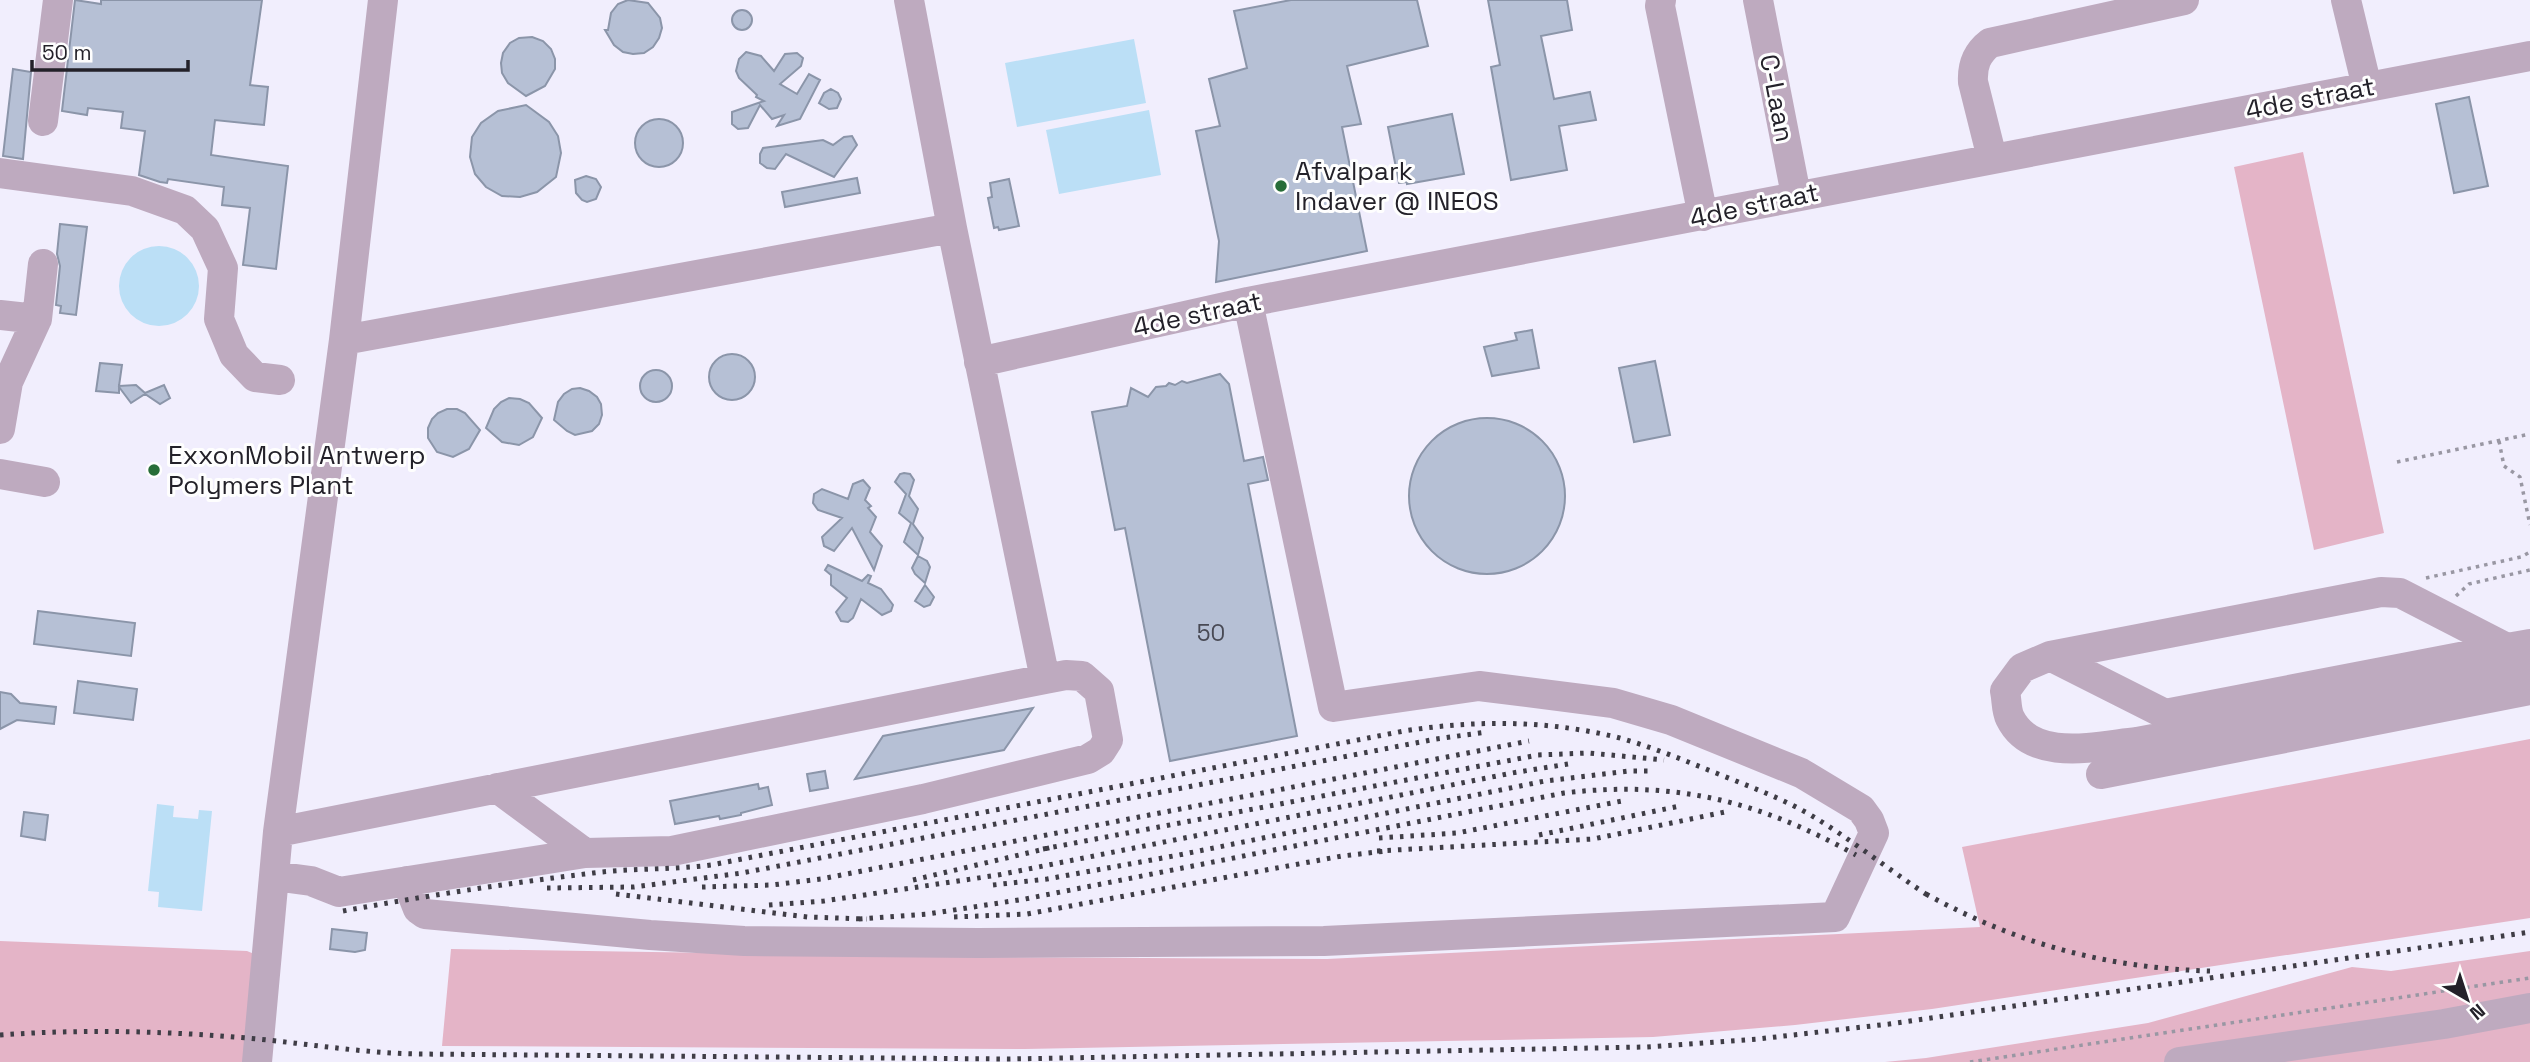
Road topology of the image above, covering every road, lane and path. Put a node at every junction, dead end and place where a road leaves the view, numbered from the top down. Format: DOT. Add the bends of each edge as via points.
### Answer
graph roads {
  1 [pos="58,0"];
  2 [pos="383,0"];
  3 [pos="909,0"];
  4 [pos="1661,0"];
  5 [pos="1758,0"];
  6 [pos="2184,0"];
  7 [pos="2346,0"];
  8 [pos="2530,56"];
  9 [pos="2367,87"];
  10 [pos="43,121"];
  11 [pos="1992,158"];
  12 [pos="0,173"];
  13 [pos="1796,195"];
  14 [pos="1703,216"];
  15 [pos="952,228"];
  16 [pos="43,264"];
  17 [pos="1248,302"];
  18 [pos="0,315"];
  19 [pos="37,318"];
  20 [pos="344,340"];
  21 [pos="979,362"];
  22 [pos="280,380"];
  23 [pos="1,420"];
  24 [pos="2529,435"];
  25 [pos="2499,441"];
  26 [pos="2530,444"];
  27 [pos="2398,462"];
  28 [pos="0,474"];
  29 [pos="45,482"];
  30 [pos="2530,524"];
  31 [pos="2530,552"];
  32 [pos="2530,570"];
  33 [pos="2400,593"];
  34 [pos="2445,616"];
  35 [pos="2518,646"];
  36 [pos="2050,656"];
  37 [pos="2530,668"];
  38 [pos="1045,679"];
  39 [pos="2530,690"];
  40 [pos="2101,774"];
  41 [pos="497,788"];
  42 [pos="278,832"];
  43 [pos="584,853"];
  44 [pos="274,876"];
  45 [pos="407,881"];
  46 [pos="2530,978"];
  47 [pos="2530,1008"];
  48 [pos="257,1062"];
  49 [pos="1970,1062"];
  50 [pos="2179,1062"];
  1 -- 10 [label="street"];
  2 -- 20 [label="street"];
  3 -- 15 [label="street"];
  4 -- 14 [label="street"];
  5 -- 13 [label="street, C-Laan"];
  6 -- 11 [label="street" via="1990,43 1982,49 1972,71 1973,82"];
  7 -- 9 [label="street"];
  8 -- 9 [label="street, 4de straat"];
  9 -- 11 [label="street, 4de straat"];
  11 -- 13 [label="street, 4de straat"];
  12 -- 22 [label="street" via="132,191 185,210 205,229 223,268 219,318 234,355 255,377"];
  13 -- 14 [label="street, 4de straat"];
  14 -- 17 [label="street, 4de straat"];
  15 -- 20 [label="street"];
  15 -- 21 [label="street"];
  16 -- 19 [label="street"];
  17 -- 21 [label="street, 4de straat"];
  17 -- 45 [label="street" via="1333,708 1479,686 1560,695 1613,702 1766,757 1801,772 1861,809 1869,820 1874,833 1835,916 1324,941 744,941 425,914 418,909"];
  18 -- 19 [label="street"];
  19 -- 23 [label="street" via="8,382"];
  20 -- 42 [label="street"];
  21 -- 38 [label="street"];
  24 -- 25 [label="path"];
  24 -- 26 [label="path"];
  25 -- 27 [label="path"];
  25 -- 30 [label="path" via="2504,466 2520,477"];
  28 -- 29 [label="street"];
  31 -- 33 [label="path" via="2428,577"];
  32 -- 34 [label="path" via="2469,584"];
  33 -- 34 [label="street"];
  33 -- 36 [label="street" via="2381,592"];
  34 -- 35 [label="street"];
  35 -- 36 [label="street" via="2165,715"];
  36 -- 37 [label="street" via="2022,668 2006,691 2008,715 2018,730 2037,744 2072,748 2137,742"];
  38 -- 41 [label="street"];
  38 -- 43 [label="street" via="1082,676 1099,691 1108,740 1101,751 1088,759 923,799 672,850"];
  39 -- 40 [label="street"];
  41 -- 42 [label="street"];
  41 -- 43 [label="street"];
  42 -- 44 [label="street"];
  43 -- 45 [label="street"];
  44 -- 45 [label="street" via="311,881 339,892"];
  44 -- 48 [label="street"];
  46 -- 49 [label="path"];
  47 -- 50 [label="street"];
}
